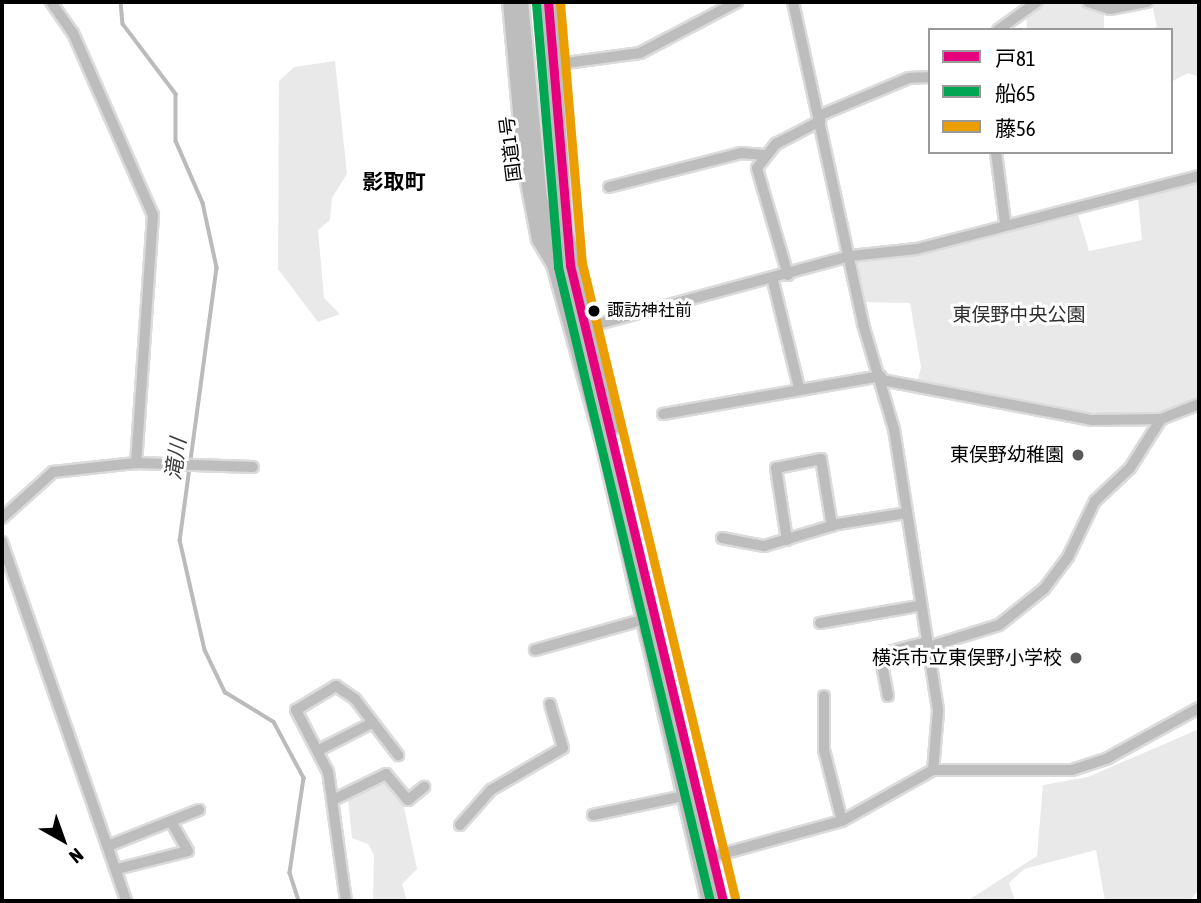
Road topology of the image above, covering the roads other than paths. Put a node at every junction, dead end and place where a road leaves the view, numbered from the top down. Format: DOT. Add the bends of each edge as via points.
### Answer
graph roads {
  1 [pos="51,2"];
  2 [pos="508,2"];
  3 [pos="519,2"];
  4 [pos="537,2"];
  5 [pos="548,2"];
  6 [pos="737,2"];
  7 [pos="793,2"];
  8 [pos="1037,2"];
  9 [pos="1088,2"];
  10 [pos="1147,2"];
  11 [pos="1001,28"];
  12 [pos="551,65"];
  13 [pos="928,78"];
  14 [pos="821,118"];
  15 [pos="996,154"];
  16 [pos="765,155"];
  17 [pos="1199,176"];
  18 [pos="609,187"];
  19 [pos="1005,222"];
  20 [pos="850,256"];
  21 [pos="557,271"];
  22 [pos="788,275"];
  23 [pos="773,282"];
  24 [pos="587,327"];
  25 [pos="881,378"];
  26 [pos="799,388"];
  27 [pos="1199,404"];
  28 [pos="663,414"];
  29 [pos="1161,419"];
  30 [pos="136,463"];
  31 [pos="253,467"];
  32 [pos="907,513"];
  33 [pos="2,518"];
  34 [pos="832,526"];
  35 [pos="722,538"];
  36 [pos="787,540"];
  37 [pos="2,542"];
  38 [pos="918,606"];
  39 [pos="642,620"];
  40 [pos="820,623"];
  41 [pos="924,646"];
  42 [pos="535,650"];
  43 [pos="824,696"];
  44 [pos="888,696"];
  45 [pos="550,704"];
  46 [pos="1199,708"];
  47 [pos="372,723"];
  48 [pos="321,749"];
  49 [pos="398,755"];
  50 [pos="933,770"];
  51 [pos="424,787"];
  52 [pos="683,796"];
  53 [pos="335,799"];
  54 [pos="199,810"];
  55 [pos="593,815"];
  56 [pos="171,821"];
  57 [pos="842,821"];
  58 [pos="460,825"];
  59 [pos="108,846"];
  60 [pos="706,859"];
  61 [pos="117,869"];
  62 [pos="126,901"];
  63 [pos="346,901"];
  64 [pos="711,901"];
  65 [pos="723,901"];
  1 -- 30 [label="street" via="72,33 153,215"];
  2 -- 21 [label="street" via="526,187 537,240"];
  3 -- 21 [label="highway, 国道1号" via="535,175"];
  4 -- 21 [label="highway"];
  5 -- 12 [label="highway, 国道1号"];
  6 -- 12 [label="street" via="640,53"];
  7 -- 14 [label="street"];
  8 -- 11 [label="street"];
  9 -- 10 [label="street" via="1110,9"];
  12 -- 24 [label="highway, 国道1号" via="561,212"];
  13 -- 14 [label="street" via="909,78"];
  14 -- 16 [label="street"];
  14 -- 20 [label="street"];
  15 -- 19 [label="street"];
  16 -- 18 [label="street" via="741,153"];
  16 -- 22 [label="street" via="757,168"];
  17 -- 19 [label="street"];
  19 -- 20 [label="street" via="918,249"];
  20 -- 22 [label="street"];
  20 -- 25 [label="street"];
  21 -- 39 [label="highway, 国道1号" via="605,442"];
  22 -- 23 [label="street"];
  23 -- 24 [label="street"];
  23 -- 26 [label="street"];
  24 -- 60 [label="highway, 国道1号"];
  25 -- 26 [label="street"];
  25 -- 29 [label="street" via="1092,420"];
  25 -- 32 [label="street"];
  26 -- 28 [label="street"];
  27 -- 29 [label="street"];
  29 -- 41 [label="street" via="1130,468 1095,501 1068,557 1044,589 999,625"];
  30 -- 31 [label="street"];
  30 -- 33 [label="street" via="53,472"];
  32 -- 34 [label="street"];
  32 -- 38 [label="street"];
  34 -- 36 [label="street"];
  34 -- 36 [label="street" via="821,459 776,468"];
  35 -- 36 [label="street" via="757,546"];
  37 -- 59 [label="street"];
  38 -- 40 [label="street"];
  38 -- 41 [label="street"];
  39 -- 42 [label="street"];
  39 -- 52 [label="highway, 国道1号"];
  41 -- 44 [label="street" via="880,654"];
  41 -- 50 [label="street" via="939,723"];
  43 -- 57 [label="street" via="824,750"];
  45 -- 58 [label="street" via="563,748 491,790"];
  46 -- 50 [label="street" via="1108,758 1072,770"];
  47 -- 48 [label="street"];
  47 -- 48 [label="street" via="336,685 296,710"];
  47 -- 49 [label="street"];
  48 -- 53 [label="street"];
  50 -- 57 [label="street"];
  51 -- 53 [label="street" via="408,800 386,774"];
  52 -- 55 [label="street"];
  52 -- 60 [label="highway, 国道1号"];
  53 -- 63 [label="street"];
  54 -- 56 [label="street"];
  56 -- 59 [label="street"];
  56 -- 61 [label="street" via="188,851"];
  57 -- 60 [label="street"];
  59 -- 61 [label="street"];
  60 -- 64 [label="highway, 国道1号"];
  60 -- 65 [label="highway, 国道1号"];
  61 -- 62 [label="street"];
}
